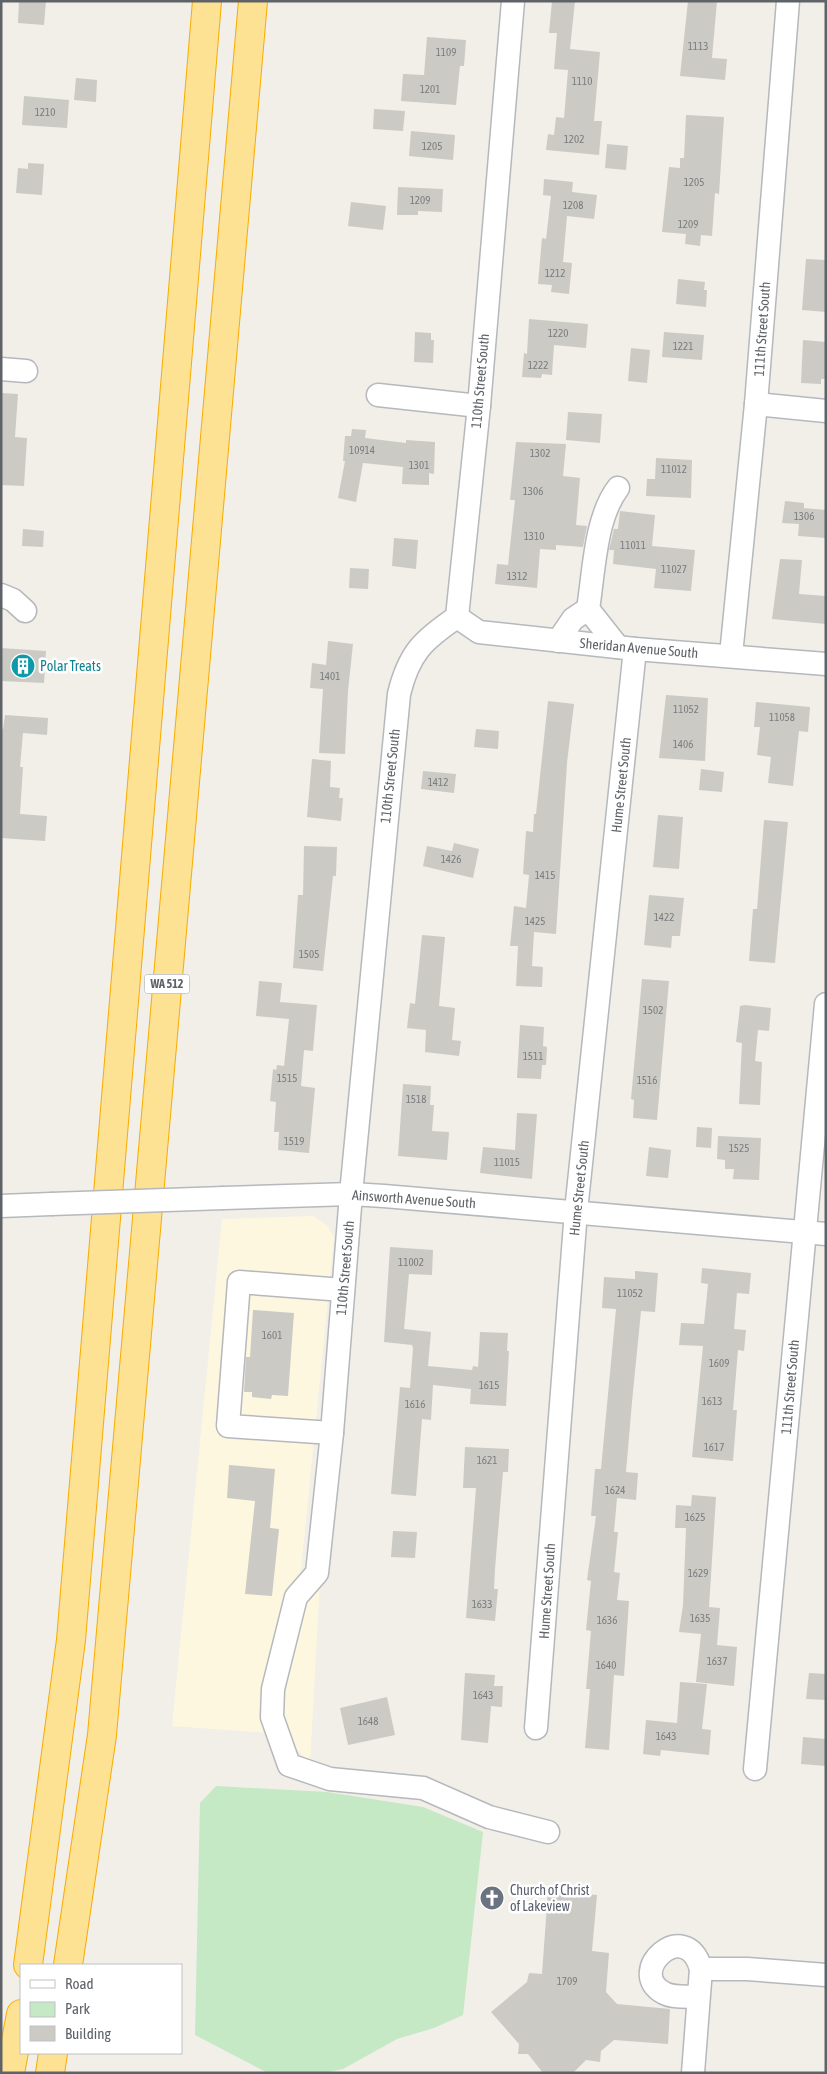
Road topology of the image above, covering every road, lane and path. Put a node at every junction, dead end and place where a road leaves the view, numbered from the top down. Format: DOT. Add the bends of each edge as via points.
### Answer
graph roads {
  1 [pos="208,1"];
  2 [pos="253,1"];
  3 [pos="513,1"];
  4 [pos="788,1"];
  5 [pos="1,369"];
  6 [pos="26,371"];
  7 [pos="378,394"];
  8 [pos="756,404"];
  9 [pos="479,406"];
  10 [pos="826,411"];
  11 [pos="618,488"];
  12 [pos="1,595"];
  13 [pos="588,609"];
  14 [pos="25,611"];
  15 [pos="457,617"];
  16 [pos="558,641"];
  17 [pos="627,648"];
  18 [pos="731,656"];
  19 [pos="826,664"];
  20 [pos="826,1004"];
  21 [pos="351,1194"];
  22 [pos="1,1206"];
  23 [pos="576,1211"];
  24 [pos="815,1233"];
  25 [pos="343,1290"];
  26 [pos="332,1433"];
  27 [pos="536,1728"];
  28 [pos="754,1770"];
  29 [pos="548,1832"];
  30 [pos="28,1964"];
  31 [pos="68,1964"];
  32 [pos="700,1969"];
  33 [pos="826,1976"];
  34 [pos="698,1997"];
  35 [pos="20,2019"];
  36 [pos="53,2054"];
  37 [pos="10,2073"];
  38 [pos="50,2073"];
  39 [pos="693,2073"];
  1 -- 30 [label="highway, WA 512" via="71,1640"];
  2 -- 31 [label="highway, WA 512" via="102,1736"];
  3 -- 9 [label="street, 110th Street South"];
  4 -- 8 [label="street, 111th Street South"];
  5 -- 6 [label="street"];
  7 -- 9 [label="street"];
  8 -- 10 [label="street"];
  8 -- 18 [label="street, 111th Street South"];
  9 -- 15 [label="street, 110th Street South"];
  11 -- 13 [label="street" via="602,518"];
  12 -- 14 [label="street"];
  13 -- 16 [label="street" via="573,619"];
  13 -- 17 [label="street"];
  15 -- 16 [label="street, Sheridan Avenue South" via="479,632"];
  15 -- 21 [label="street, 110th Street South" via="417,648 405,671 399,694"];
  16 -- 17 [label="street, Sheridan Avenue South"];
  17 -- 18 [label="street, Sheridan Avenue South"];
  17 -- 23 [label="street, Hume Street South"];
  18 -- 19 [label="street, Sheridan Avenue South"];
  20 -- 24 [label="street, 111th Street South"];
  21 -- 22 [label="street, Ainsworth Avenue South, bridge"];
  21 -- 23 [label="street, Ainsworth Avenue South"];
  21 -- 25 [label="street, 110th Street South"];
  23 -- 24 [label="street, Ainsworth Avenue South"];
  23 -- 27 [label="street, Hume Street South"];
  24 -- 28 [label="street, 111th Street South"];
  25 -- 26 [label="street, 110th Street South"];
  25 -- 26 [label="street" via="239,1282 228,1426"];
  26 -- 29 [label="street, 110th Street South" via="317,1573 296,1598 273,1689 272,1717 289,1765 330,1779 423,1788 489,1817"];
  32 -- 33 [label="street" via="747,1969"];
  32 -- 34 [label="street"];
  32 -- 34 [label="street" via="693,1954 678,1947 661,1952 652,1966 658,1990 666,1994"];
  34 -- 39 [label="street"];
  35 -- 37 [label="highway"];
  36 -- 38 [label="highway"];
}
